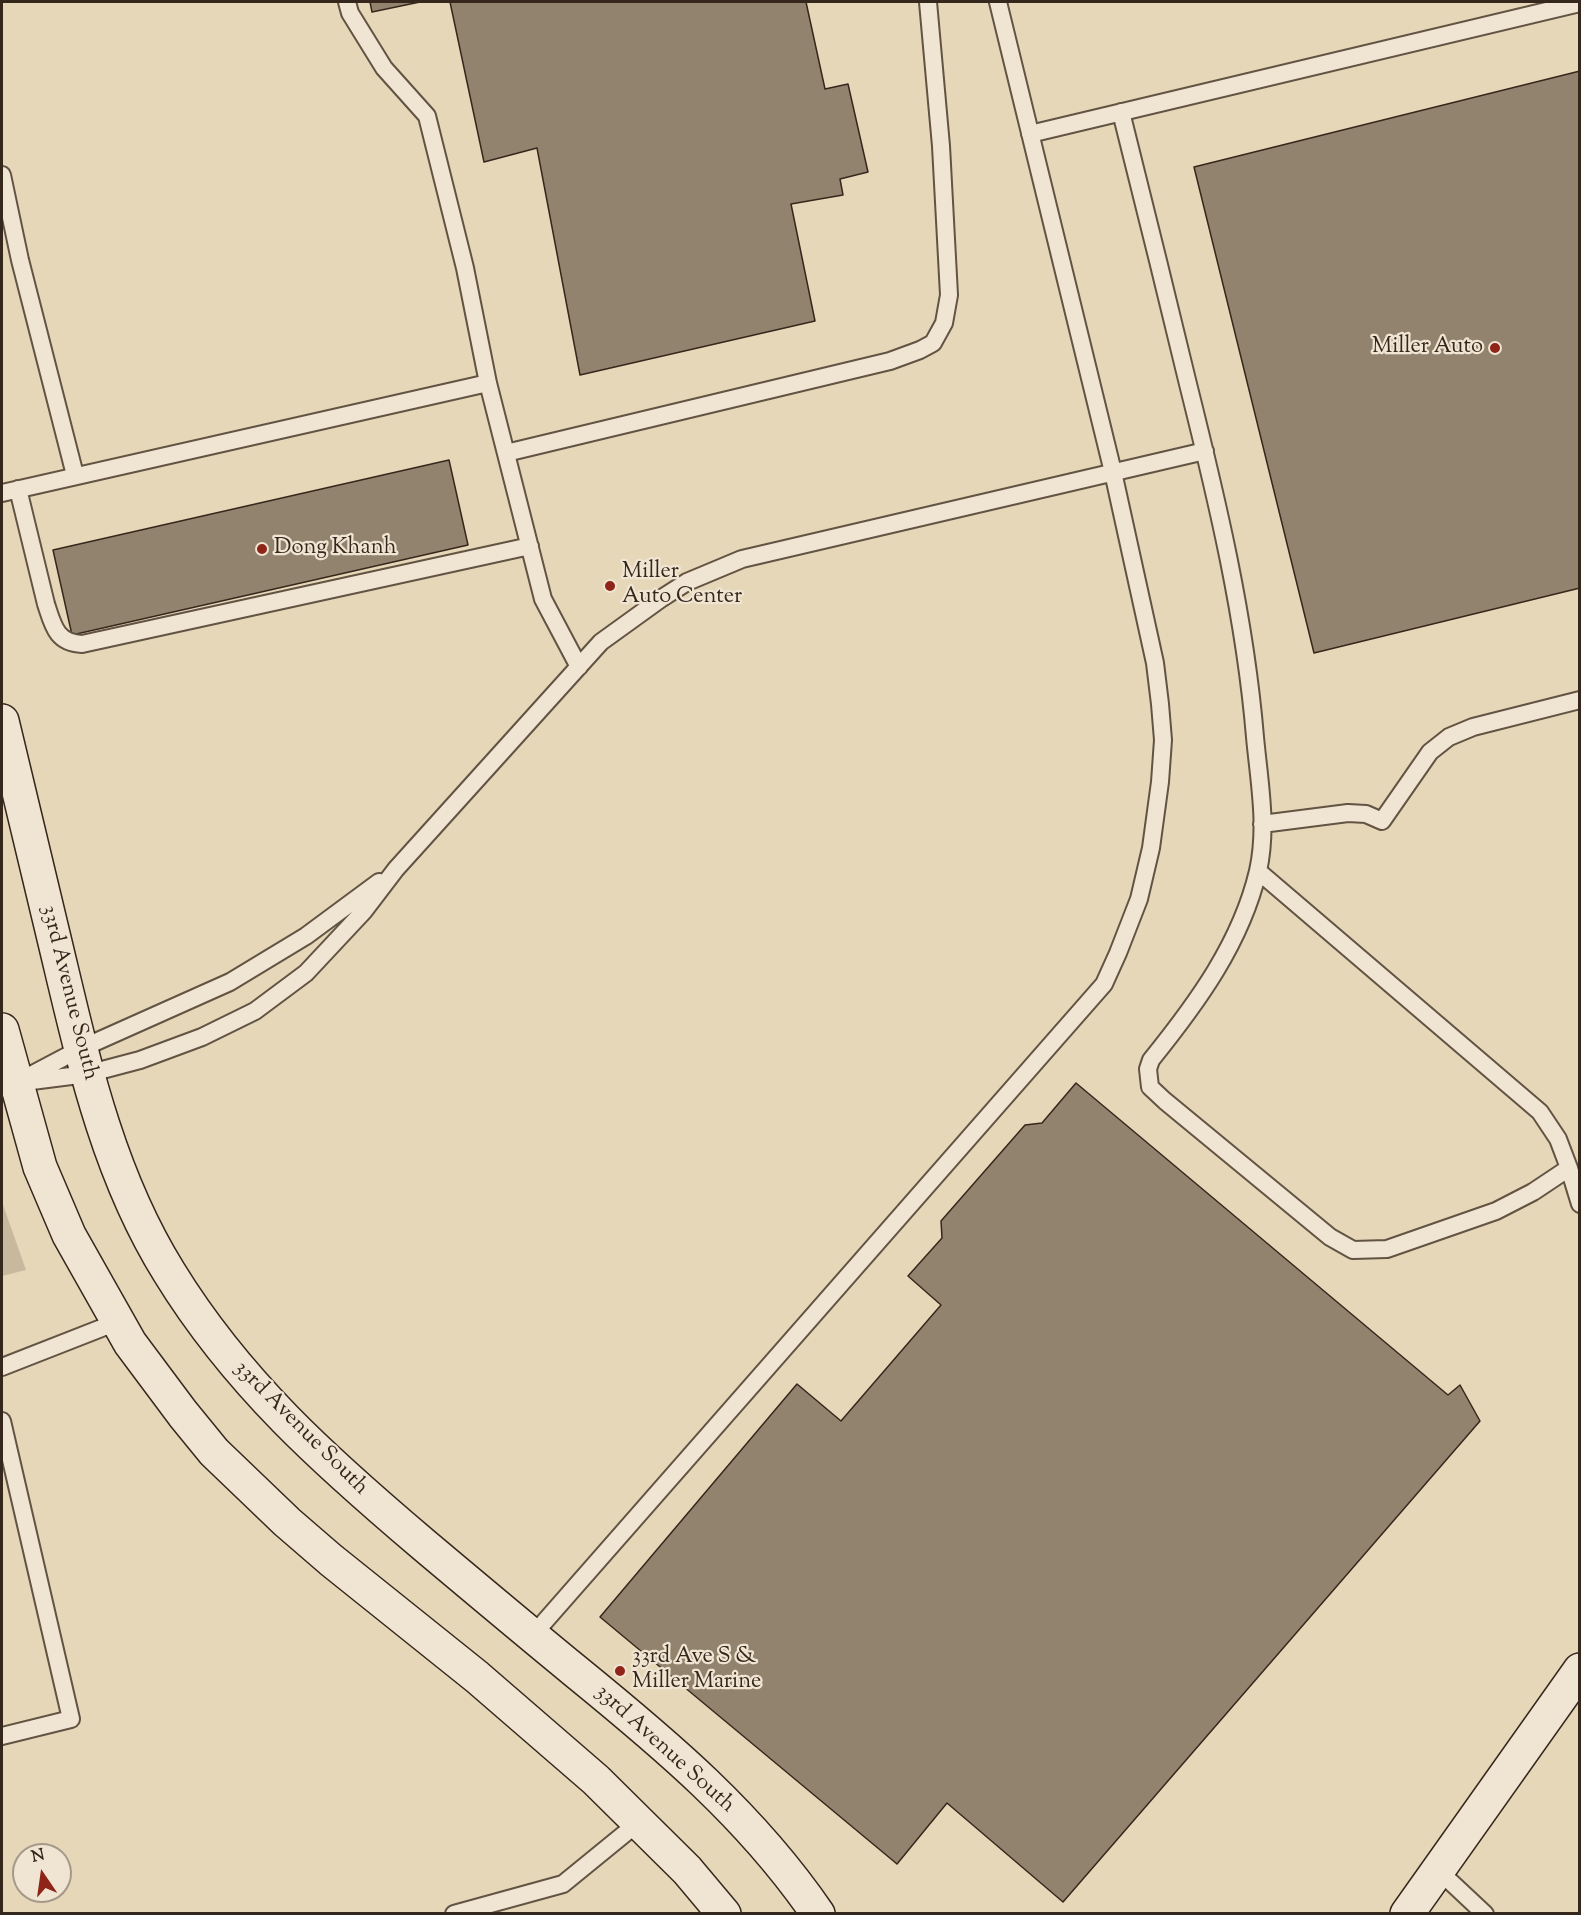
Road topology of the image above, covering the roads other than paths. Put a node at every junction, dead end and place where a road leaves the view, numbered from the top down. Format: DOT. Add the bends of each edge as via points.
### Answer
graph roads {
  1 [pos="347,2"];
  2 [pos="928,2"];
  3 [pos="998,2"];
  4 [pos="1580,3"];
  5 [pos="1121,112"];
  6 [pos="1030,134"];
  7 [pos="2,175"];
  8 [pos="488,382"];
  9 [pos="1205,452"];
  10 [pos="506,453"];
  11 [pos="1113,472"];
  12 [pos="75,475"];
  13 [pos="10,491"];
  14 [pos="530,546"];
  15 [pos="579,667"];
  16 [pos="1580,700"];
  17 [pos="2,721"];
  18 [pos="1262,824"];
  19 [pos="396,869"];
  20 [pos="1258,872"];
  21 [pos="2,1030"];
  22 [pos="84,1062"];
  23 [pos="16,1083"];
  24 [pos="1569,1168"];
  25 [pos="1580,1204"];
  26 [pos="117,1322"];
  27 [pos="2,1367"];
  28 [pos="2,1421"];
  29 [pos="532,1636"];
  30 [pos="1580,1670"];
  31 [pos="2,1736"];
  32 [pos="639,1822"];
  33 [pos="1438,1870"];
  34 [pos="454,1914"];
  35 [pos="723,1914"];
  36 [pos="818,1914"];
  37 [pos="1407,1914"];
  38 [pos="1485,1914"];
  1 -- 8 [label="lane" via="384,68 427,116 465,268"];
  2 -- 10 [label="lane" via="949,295 944,323 933,343 890,361"];
  3 -- 6 [label="lane"];
  4 -- 5 [label="lane"];
  5 -- 6 [label="lane"];
  5 -- 9 [label="lane"];
  6 -- 11 [label="lane"];
  7 -- 12 [label="lane"];
  8 -- 10 [label="lane"];
  8 -- 12 [label="lane"];
  9 -- 11 [label="lane"];
  9 -- 18 [label="lane" via="1246,656"];
  10 -- 14 [label="lane"];
  11 -- 15 [label="lane" via="720,567 662,597 601,642"];
  11 -- 29 [label="lane" via="1155,663 1163,740 1151,848 1139,899 1104,984"];
  12 -- 13 [label="lane"];
  13 -- 14 [label="lane" via="51,620 57,633 73,644"];
  14 -- 15 [label="lane" via="543,599"];
  15 -- 19 [label="lane"];
  16 -- 18 [label="lane" via="1473,726 1449,737 1430,752 1382,821 1366,814 1348,813"];
  17 -- 22 [label="main road, 33rd Avenue South"];
  18 -- 20 [label="lane"];
  19 -- 22 [label="lane" via="306,936"];
  19 -- 22 [label="lane" via="364,911 306,973 255,1011 202,1037 140,1060"];
  20 -- 24 [label="lane" via="1540,1112 1558,1138"];
  20 -- 24 [label="lane" via="1227,951 1203,992 1150,1060 1150,1087 1157,1094 1330,1237 1353,1250 1387,1249 1496,1211"];
  21 -- 23 [label="main road"];
  22 -- 23 [label="lane"];
  22 -- 23 [label="lane"];
  22 -- 29 [label="main road, 33rd Avenue South" via="113,1156 147,1234 224,1353 324,1458"];
  23 -- 26 [label="main road" via="52,1198"];
  24 -- 25 [label="lane"];
  26 -- 27 [label="lane"];
  26 -- 32 [label="main road" via="158,1382 214,1452 287,1522 477,1677"];
  28 -- 31 [label="lane" via="71,1719"];
  29 -- 36 [label="main road, 33rd Avenue South" via="666,1746 724,1800 786,1869"];
  30 -- 33 [label="main road"];
  32 -- 34 [label="lane" via="564,1884"];
  32 -- 35 [label="main road" via="687,1870"];
  33 -- 37 [label="main road"];
  33 -- 38 [label="lane"];
}
